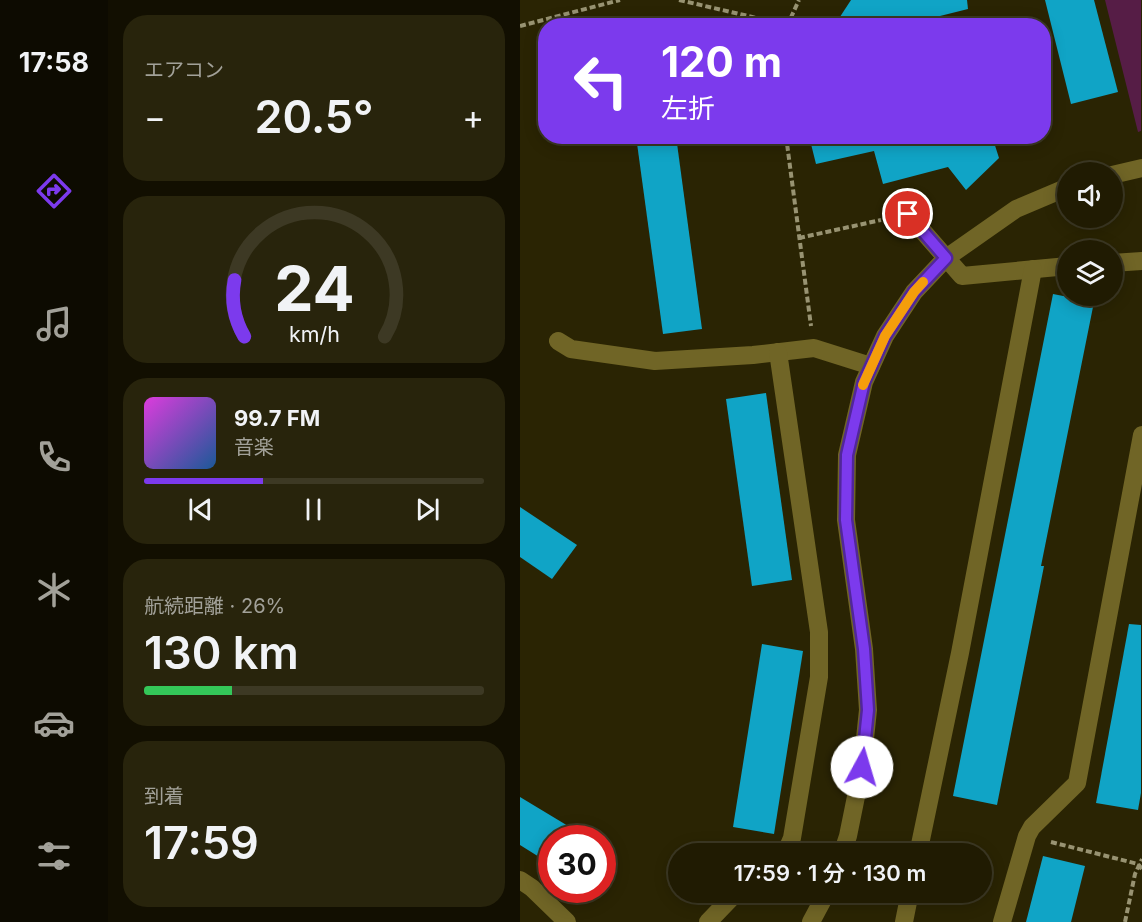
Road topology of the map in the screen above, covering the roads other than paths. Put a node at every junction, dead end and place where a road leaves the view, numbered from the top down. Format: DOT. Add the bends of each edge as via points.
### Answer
graph roads {
  1 [pos="1141,168"];
  2 [pos="1123,172"];
  3 [pos="1057,192"];
  4 [pos="904,209"];
  5 [pos="946,258"];
  6 [pos="1141,261"];
  7 [pos="1123,262"];
  8 [pos="1057,267"];
  9 [pos="1033,269"];
  10 [pos="558,340"];
  11 [pos="778,352"];
  12 [pos="871,366"];
  13 [pos="1141,435"];
  14 [pos="790,843"];
  15 [pos="845,843"];
  16 [pos="920,843"];
  17 [pos="520,880"];
  18 [pos="726,903"];
  19 [pos="821,903"];
  20 [pos="908,903"];
  21 [pos="567,922"];
  22 [pos="708,922"];
  23 [pos="811,922"];
  24 [pos="904,922"];
  25 [pos="1002,922"];
  1 -- 2 [label="street"];
  3 -- 5 [label="street" via="1015,209"];
  4 -- 5 [label="street"];
  5 -- 9 [label="street" via="962,276"];
  5 -- 12 [label="street" via="914,292"];
  6 -- 7 [label="street"];
  8 -- 9 [label="street"];
  9 -- 16 [label="street"];
  10 -- 11 [label="street" via="571,349 655,361"];
  11 -- 12 [label="street" via="814,348"];
  11 -- 14 [label="street" via="819,632 819,678"];
  12 -- 15 [label="street" via="847,455 846,520 864,649 868,710 862,767"];
  13 -- 25 [label="street" via="1078,783 1027,836"];
  17 -- 21 [label="street"];
  18 -- 22 [label="street"];
  19 -- 23 [label="street"];
  20 -- 24 [label="street"];
}
